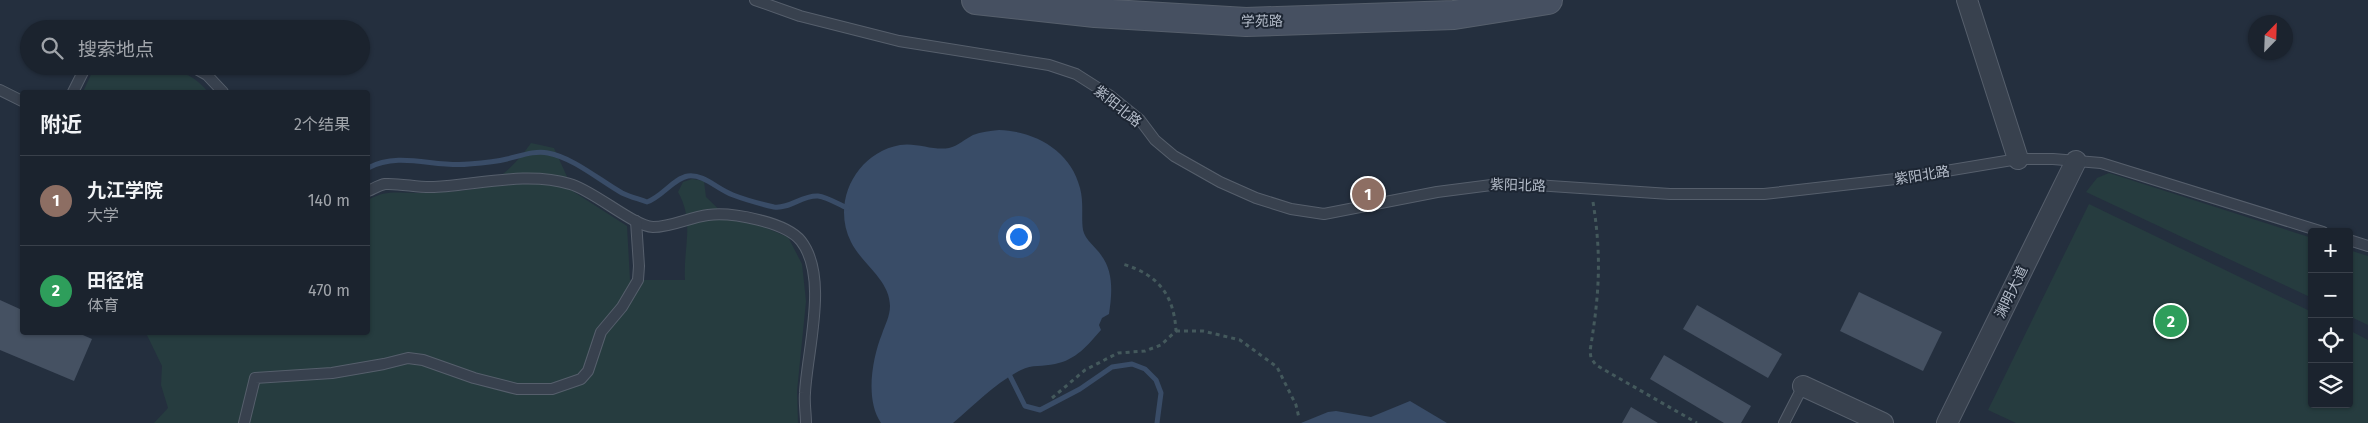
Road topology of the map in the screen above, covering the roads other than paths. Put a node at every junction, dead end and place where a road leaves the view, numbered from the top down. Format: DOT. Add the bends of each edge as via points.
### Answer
graph roads {
  1 [pos="755,0"];
  2 [pos="976,0"];
  3 [pos="1109,0"];
  4 [pos="1414,0"];
  5 [pos="1548,0"];
  6 [pos="1967,0"];
  7 [pos="82,75"];
  8 [pos="207,75"];
  9 [pos="0,90"];
  10 [pos="74,90"];
  11 [pos="221,90"];
  12 [pos="20,100"];
  13 [pos="2018,159"];
  14 [pos="2076,161"];
  15 [pos="370,190"];
  16 [pos="636,221"];
  17 [pos="2310,228"];
  18 [pos="2353,241"];
  19 [pos="2368,246"];
  20 [pos="1803,386"];
  21 [pos="244,423"];
  22 [pos="806,423"];
  23 [pos="1784,423"];
  24 [pos="1883,423"];
  25 [pos="1947,423"];
  1 -- 13 [label="lane, 紫阳北路" via="800,16 898,41 1049,65 1076,74 1140,120 1154,140 1174,156 1220,182 1291,210 1324,214 1482,184 1508,183 1670,194 1764,194 1904,178"];
  2 -- 5 [label="street, 学苑路" via="1095,14 1246,22 1454,15"];
  3 -- 4 [label="street, 学苑路" via="1256,7"];
  6 -- 13 [label="street"];
  7 -- 10 [label="lane"];
  8 -- 11 [label="lane"];
  9 -- 12 [label="lane"];
  13 -- 14 [label="lane, 紫阳北路"];
  14 -- 17 [label="lane, 紫阳北路" via="2102,163"];
  14 -- 25 [label="street, 渊明大道"];
  15 -- 16 [label="lane" via="383,184 432,187 525,179 553,181 581,188"];
  16 -- 21 [label="lane" via="638,280 622,307 601,332 588,371 581,379 552,388 517,389 408,358 332,372 255,378"];
  16 -- 22 [label="lane" via="651,227 708,215 739,217 780,227 801,242 808,255 815,306 805,394"];
  18 -- 19 [label="lane"];
  20 -- 23 [label="lane"];
  20 -- 24 [label="street"];
}
